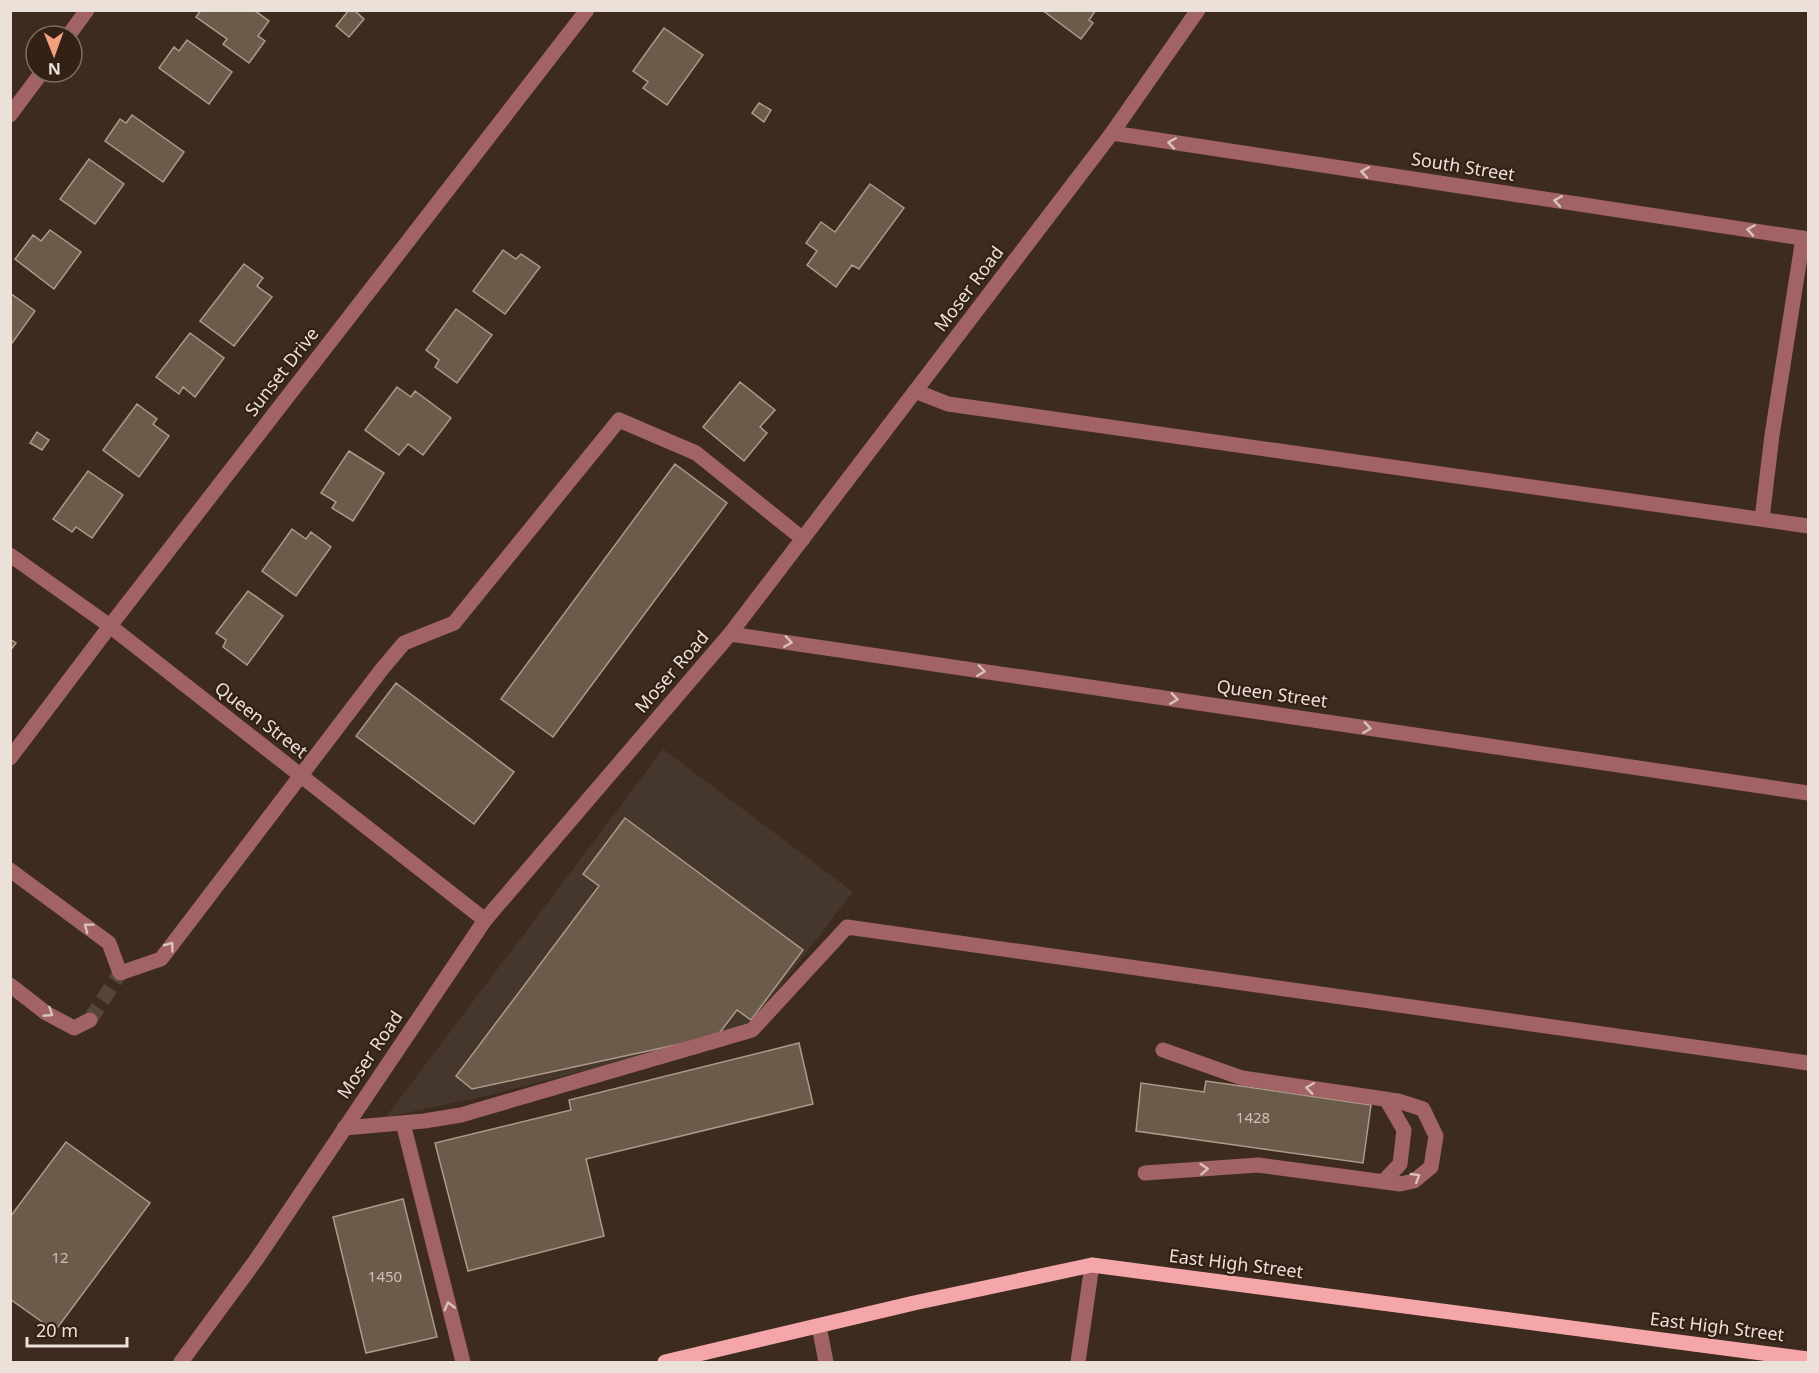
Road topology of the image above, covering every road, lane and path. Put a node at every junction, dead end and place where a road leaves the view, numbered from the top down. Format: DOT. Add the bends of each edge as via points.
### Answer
graph roads {
  1 [pos="87,10"];
  2 [pos="586,10"];
  3 [pos="1198,10"];
  4 [pos="77,24"];
  5 [pos="33,84"];
  6 [pos="10,115"];
  7 [pos="1112,133"];
  8 [pos="1806,238"];
  9 [pos="915,391"];
  10 [pos="1762,519"];
  11 [pos="1809,526"];
  12 [pos="803,539"];
  13 [pos="10,555"];
  14 [pos="110,626"];
  15 [pos="730,634"];
  16 [pos="10,758"];
  17 [pos="301,776"];
  18 [pos="1809,793"];
  19 [pos="10,870"];
  20 [pos="485,920"];
  21 [pos="10,986"];
  22 [pos="90,1020"];
  23 [pos="1163,1050"];
  24 [pos="1809,1063"];
  25 [pos="1386,1099"];
  26 [pos="403,1123"];
  27 [pos="344,1128"];
  28 [pos="1145,1173"];
  29 [pos="1383,1182"];
  30 [pos="1092,1265"];
  31 [pos="819,1326"];
  32 [pos="1809,1359"];
  33 [pos="181,1362"];
  34 [pos="463,1362"];
  35 [pos="665,1362"];
  36 [pos="826,1362"];
  37 [pos="1078,1362"];
  1 -- 4 [label="street"];
  2 -- 14 [label="street, Sunset Drive"];
  3 -- 7 [label="street, Moser Road"];
  5 -- 6 [label="street"];
  8 -- 7 [label="street, South Street, one-way"];
  7 -- 9 [label="street, Moser Road"];
  8 -- 10 [label="street" via="1772,435"];
  9 -- 10 [label="street" via="948,404"];
  9 -- 12 [label="street, Moser Road"];
  10 -- 11 [label="street"];
  12 -- 15 [label="street, Moser Road"];
  12 -- 17 [label="street" via="696,453 619,420 454,623 405,643"];
  13 -- 14 [label="street, Queen Street"];
  14 -- 16 [label="street, Sunset Drive"];
  14 -- 17 [label="street, Queen Street"];
  15 -- 18 [label="street, Queen Street, one-way"];
  15 -- 20 [label="street, Moser Road"];
  17 -- 19 [label="street" via="161,959 120,973 109,944"];
  17 -- 20 [label="street, Queen Street"];
  20 -- 27 [label="street, Moser Road"];
  21 -- 22 [label="street, one-way" via="74,1028"];
  25 -- 23 [label="street, one-way" via="1242,1078"];
  24 -- 26 [label="street" via="847,927 752,1030 461,1115"];
  25 -- 29 [label="street" via="1404,1130 1400,1164"];
  29 -- 25 [label="street, one-way" via="1414,1182 1431,1167 1436,1136 1423,1109"];
  26 -- 27 [label="street"];
  34 -- 26 [label="street, one-way"];
  27 -- 33 [label="street, Moser Road" via="256,1260"];
  28 -- 29 [label="street, one-way" via="1258,1165"];
  30 -- 31 [label="main road, East High Street"];
  30 -- 32 [label="main road, East High Street"];
  30 -- 37 [label="street"];
  31 -- 35 [label="main road, East High Street"];
  31 -- 36 [label="street"];
}
